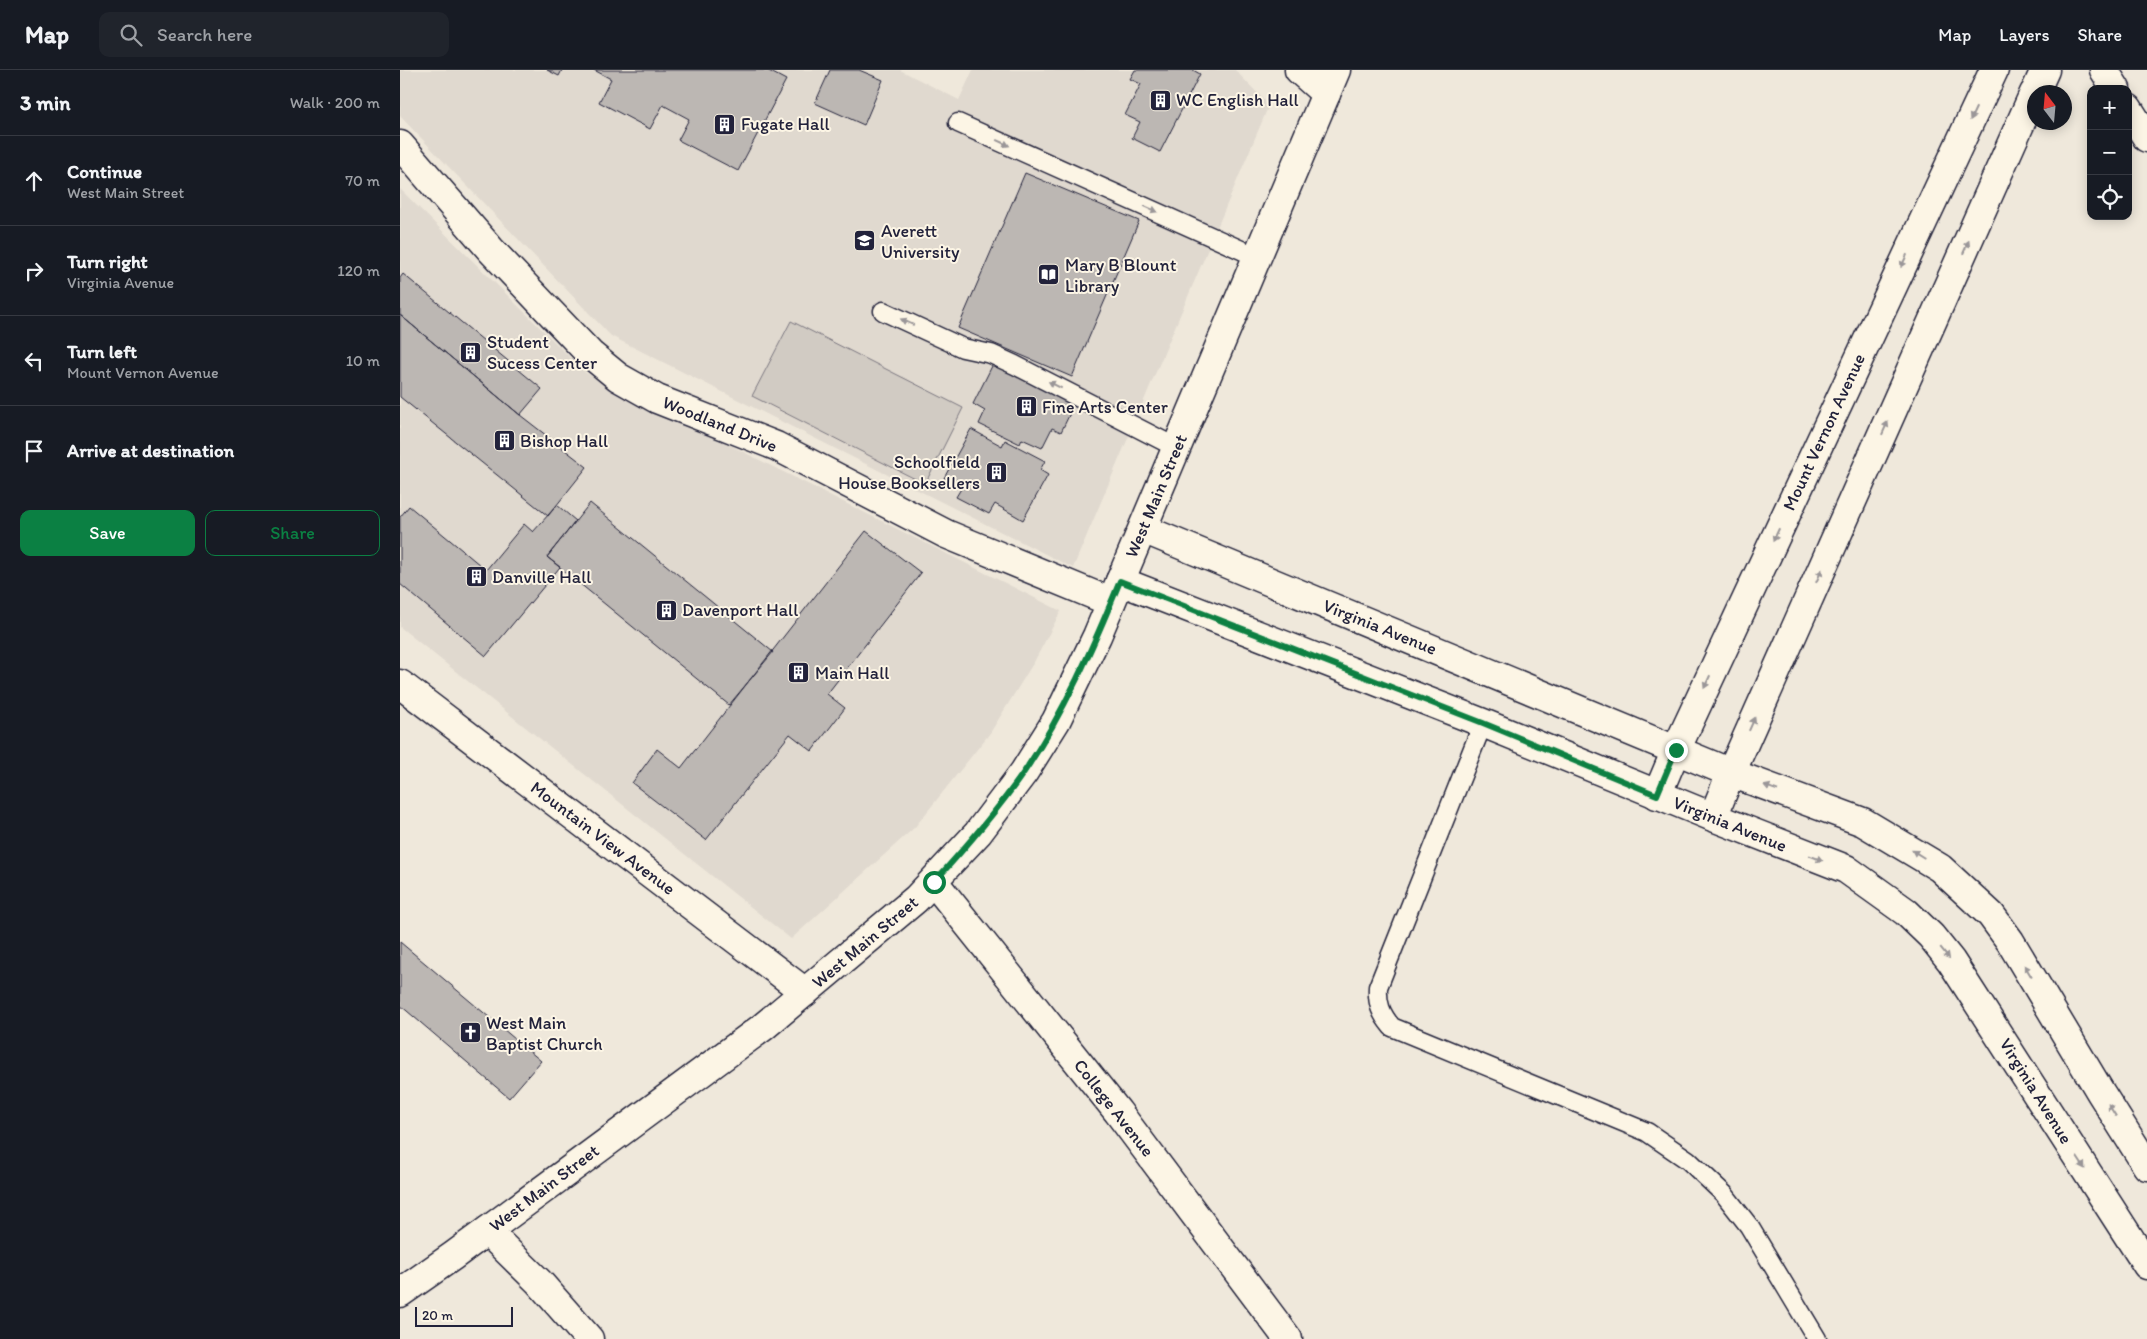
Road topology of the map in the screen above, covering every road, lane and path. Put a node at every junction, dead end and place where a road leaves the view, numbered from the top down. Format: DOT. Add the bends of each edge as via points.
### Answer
graph roads {
  1 [pos="1299,70"];
  2 [pos="1994,70"];
  3 [pos="2045,70"];
  4 [pos="2104,70"];
  5 [pos="1331,82"];
  6 [pos="2038,85"];
  7 [pos="2113,85"];
  8 [pos="2027,111"];
  9 [pos="2132,114"];
  10 [pos="958,123"];
  11 [pos="2147,138"];
  12 [pos="400,145"];
  13 [pos="1257,257"];
  14 [pos="883,311"];
  15 [pos="1176,448"];
  16 [pos="1142,529"];
  17 [pos="1116,592"];
  18 [pos="400,684"];
  19 [pos="1483,723"];
  20 [pos="1676,750"];
  21 [pos="1731,773"];
  22 [pos="1657,795"];
  23 [pos="1712,817"];
  24 [pos="934,882"];
  25 [pos="805,992"];
  26 [pos="2147,1166"];
  27 [pos="488,1231"];
  28 [pos="2147,1265"];
  29 [pos="400,1293"];
  30 [pos="590,1339"];
  31 [pos="1288,1339"];
  32 [pos="1817,1339"];
  1 -- 5 [label="street"];
  2 -- 20 [label="street, Mount Vernon Avenue, one-way"];
  3 -- 6 [label="street"];
  4 -- 7 [label="street"];
  5 -- 13 [label="street, West Main Street"];
  21 -- 8 [label="street, one-way"];
  9 -- 11 [label="street"];
  10 -- 13 [label="lane, one-way"];
  12 -- 17 [label="street, Woodland Drive" via="491,250 590,354 618,376 656,399 776,446 946,534"];
  13 -- 15 [label="street, West Main Street"];
  15 -- 14 [label="lane, one-way" via="1015,365 991,354 963,348"];
  15 -- 16 [label="street, West Main Street"];
  16 -- 17 [label="street, West Main Street"];
  16 -- 20 [label="street, Virginia Avenue"];
  17 -- 19 [label="street, Virginia Avenue"];
  17 -- 24 [label="street, West Main Street" via="1056,721 978,833"];
  18 -- 25 [label="street, Mountain View Avenue"];
  19 -- 22 [label="street, Virginia Avenue"];
  19 -- 32 [label="lane" via="1378,987 1377,1002 1383,1017 1392,1027 1647,1132 1688,1160 1724,1194 1749,1226"];
  20 -- 21 [label="street, Virginia Avenue"];
  20 -- 22 [label="street, Mount Vernon Avenue"];
  21 -- 23 [label="street"];
  26 -- 21 [label="street, Virginia Avenue, one-way" via="2010,941 1970,893 1940,868 1863,822"];
  22 -- 23 [label="street, Virginia Avenue"];
  23 -- 28 [label="street, Virginia Avenue, one-way" via="1846,869 1906,912 1931,936 1974,994"];
  24 -- 25 [label="street, West Main Street"];
  24 -- 31 [label="street, College Avenue" via="1118,1112"];
  25 -- 27 [label="street, West Main Street" via="763,1027"];
  27 -- 29 [label="street, West Main Street"];
  27 -- 30 [label="street"];
}
